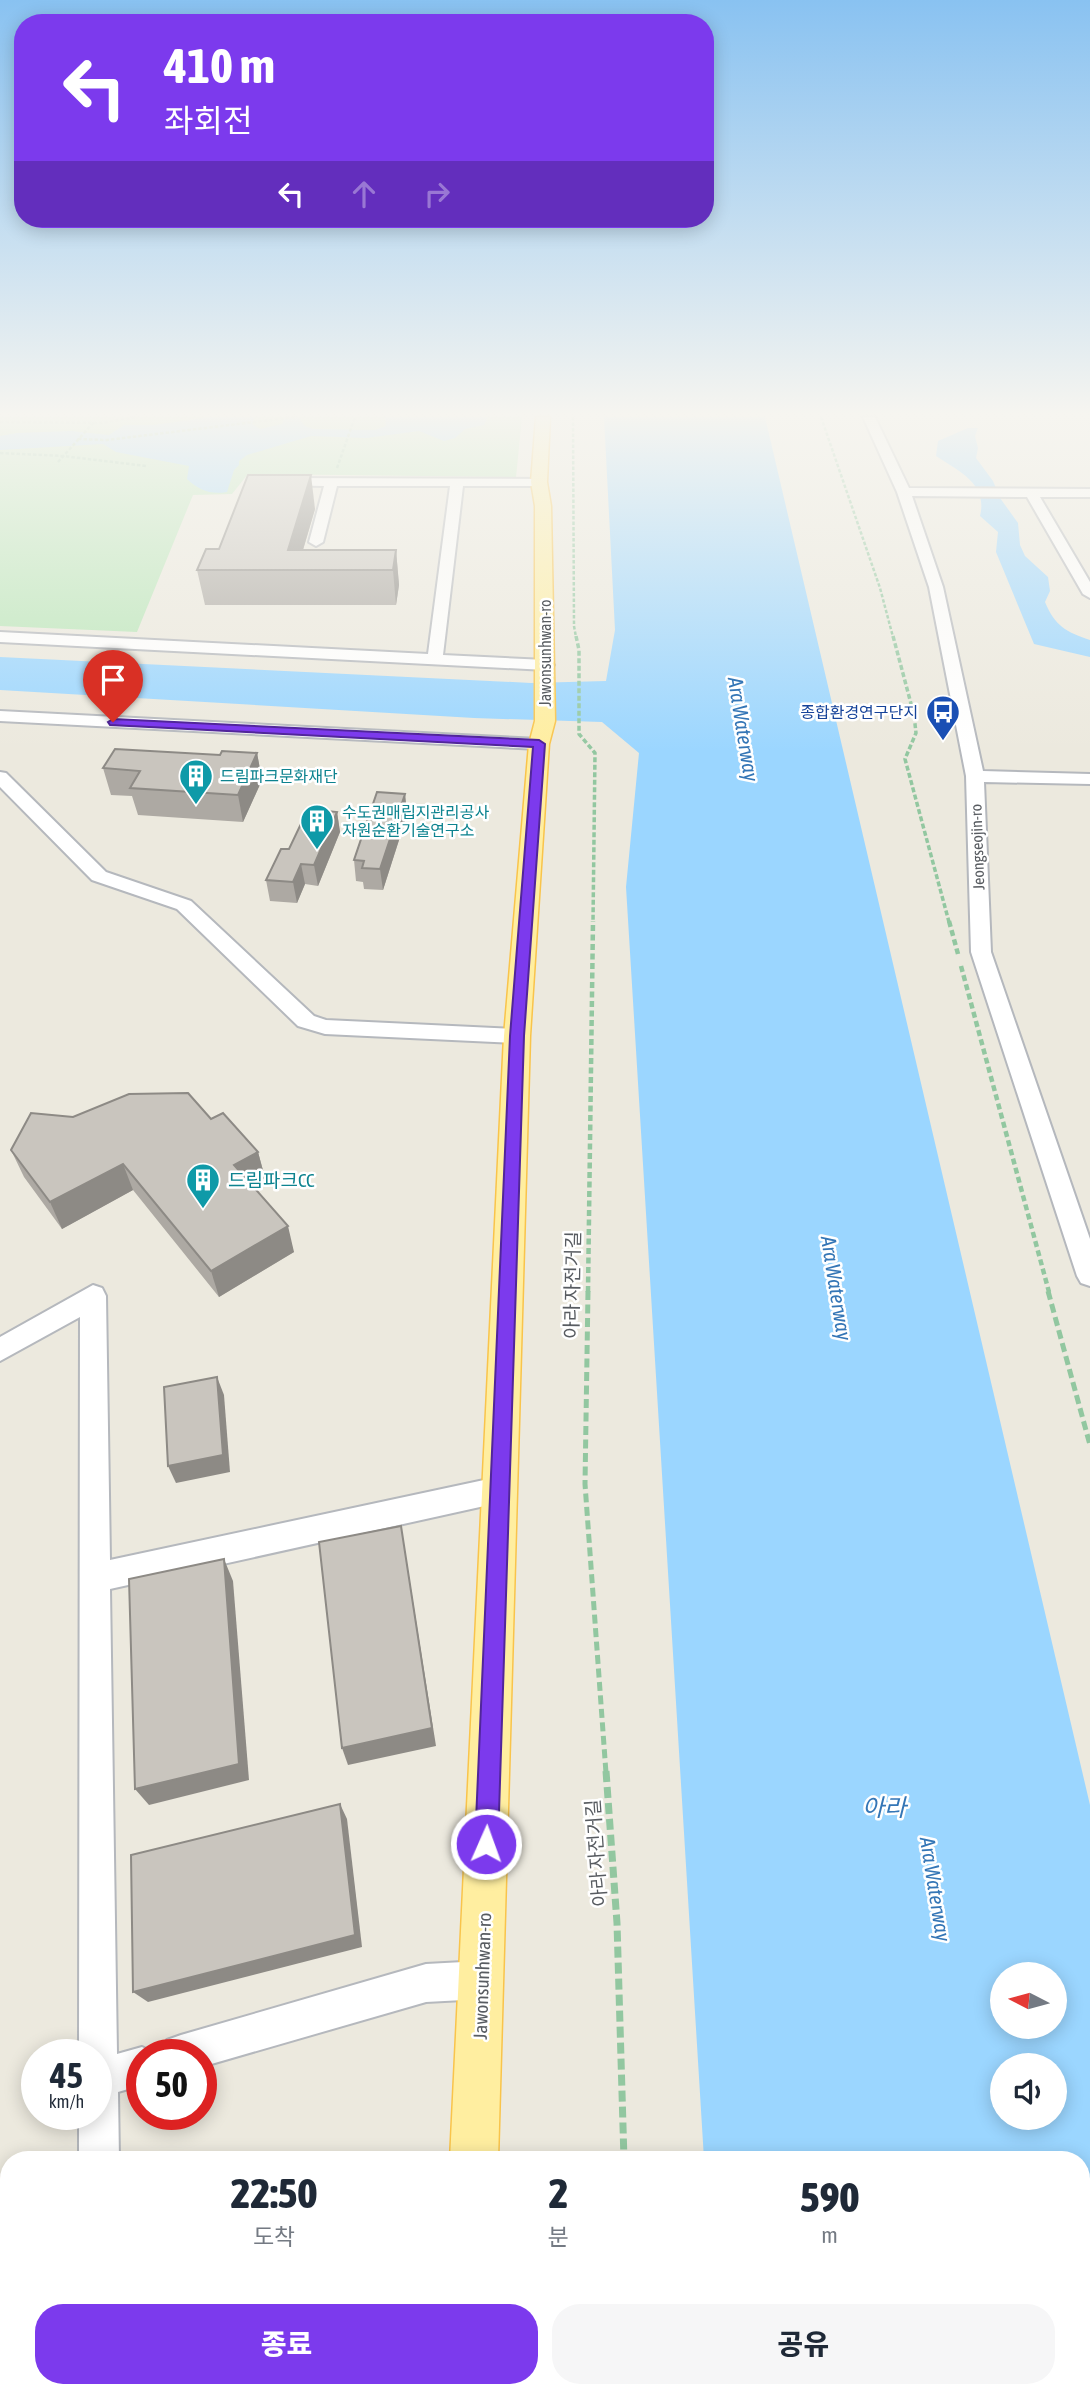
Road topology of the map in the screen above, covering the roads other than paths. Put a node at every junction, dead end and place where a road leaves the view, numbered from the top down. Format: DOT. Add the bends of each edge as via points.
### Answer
graph roads {
  1 [pos="320,529"];
  2 [pos="451,529"];
  3 [pos="543,529"];
  4 [pos="916,529"];
  5 [pos="1052,529"];
  6 [pos="317,542"];
  7 [pos="1090,594"];
  8 [pos="0,637"];
  9 [pos="435,659"];
  10 [pos="546,669"];
  11 [pos="0,716"];
  12 [pos="542,733"];
  13 [pos="975,776"];
  14 [pos="0,777"];
  15 [pos="1090,779"];
  16 [pos="517,1036"];
  17 [pos="1090,1276"];
  18 [pos="0,1350"];
  19 [pos="498,1490"];
  20 [pos="96,1578"];
  21 [pos="482,1980"];
  22 [pos="99,2039"];
  23 [pos="217,2044"];
  24 [pos="99,2130"];
  25 [pos="99,2151"];
  26 [pos="474,2151"];
  1 -- 6 [label="street"];
  2 -- 9 [label="street"];
  3 -- 10 [label="main road, Jawonsunhwan-ro"];
  4 -- 13 [label="street, Jeongseojin-ro" via="936,587"];
  5 -- 7 [label="street"];
  8 -- 9 [label="street"];
  9 -- 10 [label="street"];
  10 -- 12 [label="main road, Jawonsunhwan-ro"];
  11 -- 12 [label="street"];
  12 -- 16 [label="main road, Jawonsunhwan-ro"];
  13 -- 15 [label="street"];
  13 -- 17 [label="street, Jeongseojin-ro" via="981,952"];
  14 -- 16 [label="street" via="99,876 184,905 306,1021 325,1027"];
  16 -- 19 [label="main road, Jawonsunhwan-ro"];
  18 -- 20 [label="street" via="93,1296"];
  19 -- 20 [label="street"];
  19 -- 21 [label="main road, Jawonsunhwan-ro"];
  20 -- 22 [label="street"];
  21 -- 23 [label="street" via="426,1983"];
  21 -- 26 [label="main road, Jawonsunhwan-ro"];
  24 -- 25 [label="street"];
}
